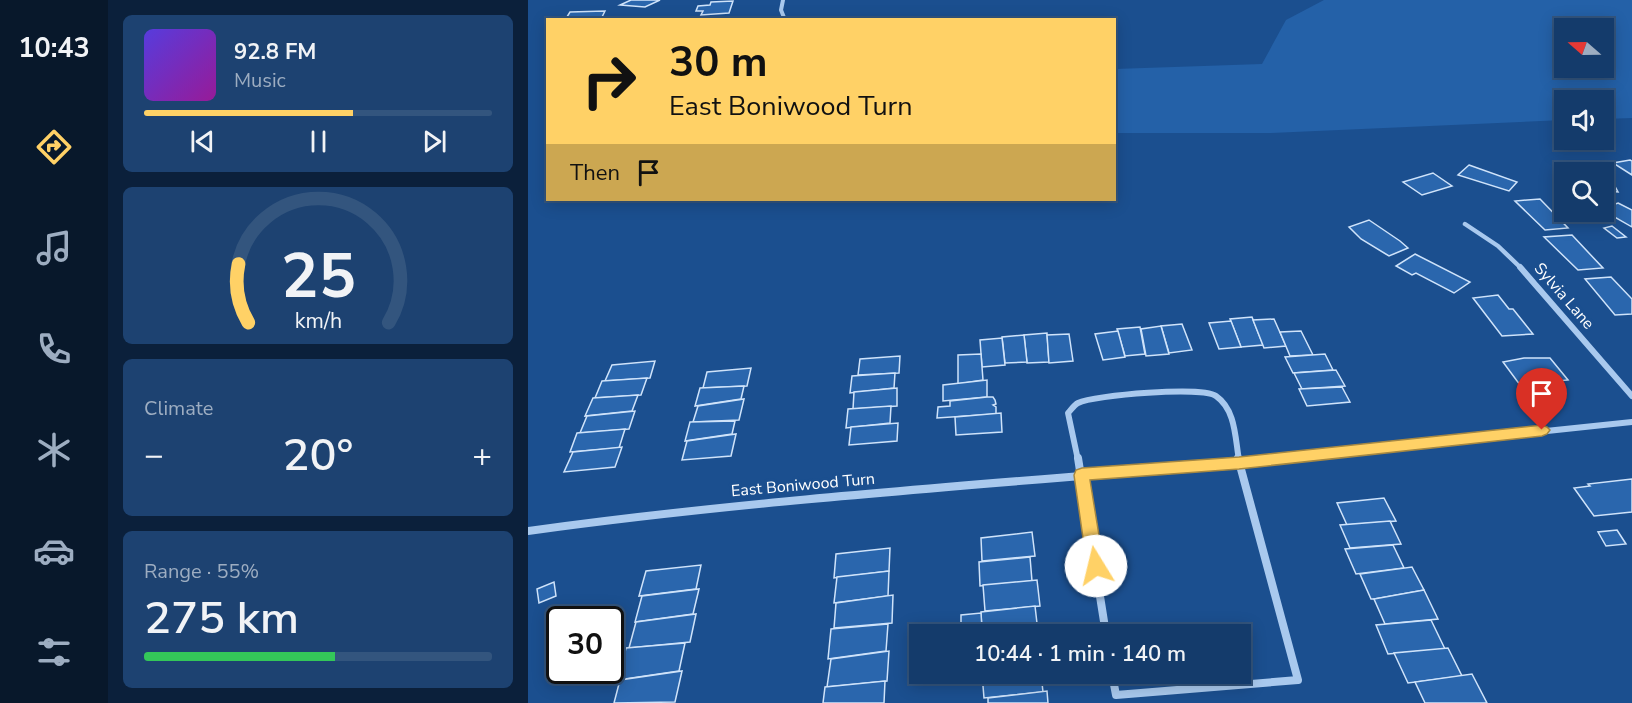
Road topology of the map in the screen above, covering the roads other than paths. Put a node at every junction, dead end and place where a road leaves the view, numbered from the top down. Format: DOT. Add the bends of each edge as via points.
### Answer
graph roads {
  1 [pos="783,0"];
  2 [pos="784,18"];
  3 [pos="1465,224"];
  4 [pos="1632,396"];
  5 [pos="1632,422"];
  6 [pos="1239,463"];
  7 [pos="1082,475"];
  8 [pos="528,531"];
  9 [pos="1104,624"];
  10 [pos="1114,684"];
  11 [pos="1249,684"];
  12 [pos="1251,684"];
  1 -- 2 [label="street"];
  3 -- 4 [label="street, Sylvia Lane" via="1498,246 1521,268"];
  5 -- 6 [label="street, East Boniwood Turn"];
  6 -- 7 [label="street, East Boniwood Turn"];
  6 -- 7 [label="street" via="1232,418 1214,394 1184,390 1139,393 1078,403 1068,413"];
  6 -- 12 [label="street" via="1298,680"];
  7 -- 8 [label="street, East Boniwood Turn" via="601,519"];
  7 -- 9 [label="street"];
  10 -- 11 [label="street" via="1116,695"];
}
